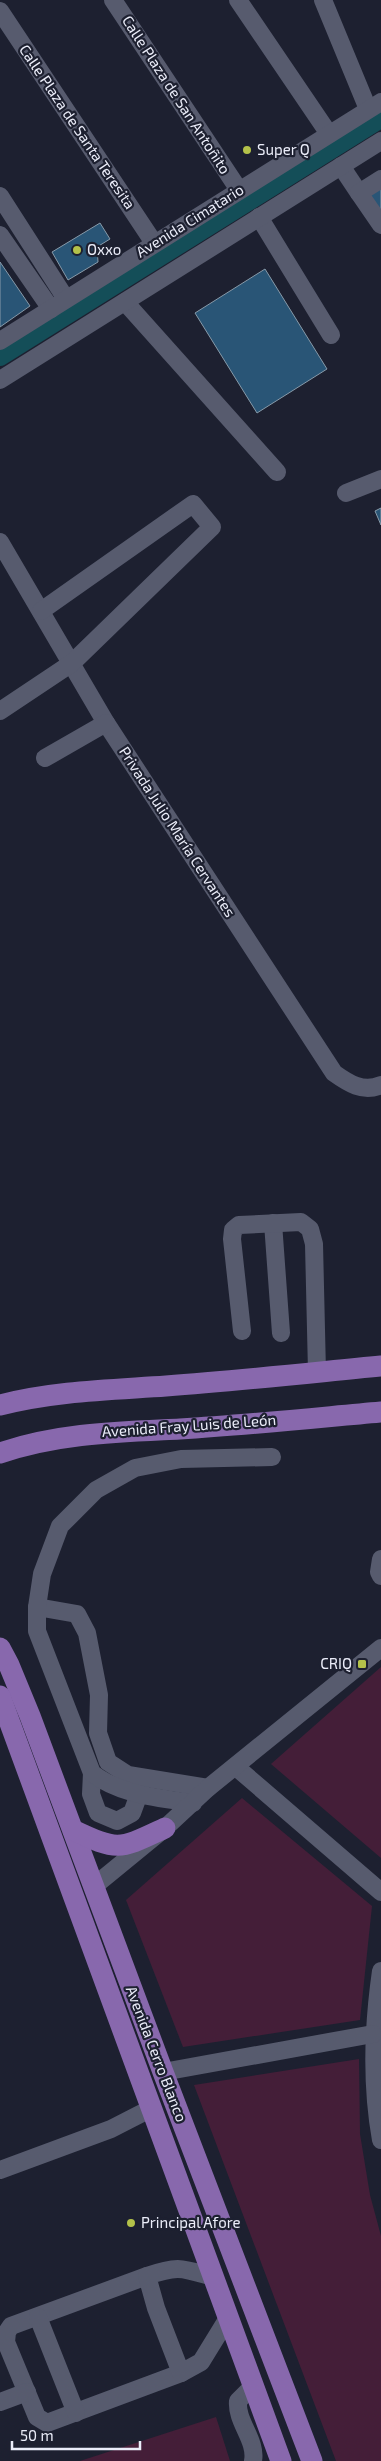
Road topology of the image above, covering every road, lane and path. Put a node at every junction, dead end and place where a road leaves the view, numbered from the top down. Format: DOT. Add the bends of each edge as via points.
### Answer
graph roads {
  1 [pos="113,0"];
  2 [pos="238,0"];
  3 [pos="323,0"];
  4 [pos="0,11"];
  5 [pos="374,106"];
  6 [pos="329,134"];
  7 [pos="381,141"];
  8 [pos="341,166"];
  9 [pos="381,179"];
  10 [pos="239,190"];
  11 [pos="359,193"];
  12 [pos="0,196"];
  13 [pos="259,217"];
  14 [pos="381,225"];
  15 [pos="0,235"];
  16 [pos="154,244"];
  17 [pos="66,299"];
  18 [pos="125,302"];
  19 [pos="51,309"];
  20 [pos="332,334"];
  21 [pos="0,341"];
  22 [pos="0,380"];
  23 [pos="277,472"];
  24 [pos="381,479"];
  25 [pos="346,493"];
  26 [pos="0,542"];
  27 [pos="41,611"];
  28 [pos="72,663"];
  29 [pos="0,711"];
  30 [pos="106,723"];
  31 [pos="45,758"];
  32 [pos="381,1085"];
  33 [pos="273,1223"];
  34 [pos="242,1331"];
  35 [pos="281,1333"];
  36 [pos="381,1366"];
  37 [pos="317,1372"];
  38 [pos="0,1405"];
  39 [pos="381,1412"];
  40 [pos="0,1453"];
  41 [pos="272,1457"];
  42 [pos="381,1559"];
  43 [pos="381,1576"];
  44 [pos="37,1607"];
  45 [pos="0,1648"];
  46 [pos="381,1648"];
  47 [pos="0,1696"];
  48 [pos="98,1733"];
  49 [pos="78,1736"];
  50 [pos="236,1767"];
  51 [pos="92,1773"];
  52 [pos="208,1788"];
  53 [pos="139,1794"];
  54 [pos="193,1803"];
  55 [pos="165,1828"];
  56 [pos="73,1830"];
  57 [pos="93,1887"];
  58 [pos="381,1892"];
  59 [pos="381,1972"];
  60 [pos="374,2034"];
  61 [pos="378,2068"];
  62 [pos="163,2072"];
  63 [pos="150,2109"];
  64 [pos="381,2140"];
  65 [pos="0,2170"];
  66 [pos="147,2276"];
  67 [pos="213,2277"];
  68 [pos="38,2317"];
  69 [pos="228,2318"];
  70 [pos="6,2358"];
  71 [pos="181,2373"];
  72 [pos="253,2386"];
  73 [pos="27,2392"];
  74 [pos="0,2402"];
  75 [pos="76,2413"];
  76 [pos="253,2461"];
  77 [pos="281,2461"];
  78 [pos="312,2461"];
  1 -- 10 [label="street, Calle Plaza de San Antoñito"];
  2 -- 6 [label="street"];
  3 -- 5 [label="street"];
  4 -- 16 [label="street, Calle Plaza de Santa Teresita"];
  5 -- 6 [label="street, Avenida Cimatario"];
  6 -- 10 [label="street, Avenida Cimatario"];
  7 -- 8 [label="street"];
  8 -- 11 [label="street"];
  8 -- 13 [label="street"];
  9 -- 11 [label="street"];
  10 -- 16 [label="street, Avenida Cimatario"];
  11 -- 14 [label="street"];
  12 -- 17 [label="street"];
  13 -- 18 [label="street"];
  13 -- 20 [label="street"];
  15 -- 19 [label="street"];
  16 -- 17 [label="street, Avenida Cimatario"];
  17 -- 19 [label="street, Avenida Cimatario"];
  18 -- 22 [label="street"];
  18 -- 23 [label="street"];
  19 -- 21 [label="street, Avenida Cimatario"];
  24 -- 25 [label="street"];
  26 -- 27 [label="street, Privada Julio María Cervantes"];
  27 -- 28 [label="street, Privada Julio María Cervantes"];
  27 -- 28 [label="street" via="193,504 212,526"];
  28 -- 29 [label="street"];
  28 -- 30 [label="street, Privada Julio María Cervantes"];
  30 -- 31 [label="street"];
  30 -- 32 [label="street, Privada Julio María Cervantes" via="334,1073 358,1088"];
  33 -- 34 [label="street" via="239,1225 233,1230"];
  33 -- 35 [label="street"];
  33 -- 37 [label="street" via="301,1222 310,1229 314,1244"];
  36 -- 37 [label="main road"];
  37 -- 38 [label="main road" via="87,1390"];
  39 -- 40 [label="main road, Avenida Fray Luis de León" via="180,1429 97,1432 35,1442"];
  41 -- 44 [label="street" via="181,1459 135,1468 96,1490 60,1526 42,1574"];
  42 -- 43 [label="street"];
  44 -- 48 [label="street" via="77,1614 82,1622 99,1695"];
  44 -- 49 [label="street" via="37,1631"];
  45 -- 56 [label="main road, Avenida Cerro Blanco" via="30,1716"];
  46 -- 50 [label="street"];
  47 -- 63 [label="main road, Avenida Cerro Blanco"];
  48 -- 49 [label="street"];
  48 -- 52 [label="street" via="108,1762 128,1775"];
  49 -- 51 [label="street"];
  50 -- 52 [label="street"];
  50 -- 58 [label="street"];
  51 -- 53 [label="street" via="106,1784"];
  51 -- 53 [label="street" via="91,1794 98,1813 117,1821 132,1813"];
  52 -- 54 [label="street"];
  53 -- 54 [label="street"];
  54 -- 55 [label="street"];
  55 -- 56 [label="main road" via="134,1843 117,1846 103,1845"];
  55 -- 57 [label="street"];
  56 -- 57 [label="main road, Avenida Cerro Blanco"];
  57 -- 62 [label="main road, Avenida Cerro Blanco"];
  59 -- 60 [label="street"];
  60 -- 61 [label="street"];
  60 -- 62 [label="street"];
  61 -- 64 [label="street" via="375,2108"];
  62 -- 78 [label="main road, Avenida Cerro Blanco"];
  63 -- 65 [label="street" via="111,2129"];
  63 -- 67 [label="main road, Avenida Cerro Blanco"];
  66 -- 67 [label="street" via="180,2268"];
  66 -- 68 [label="street"];
  66 -- 71 [label="street"];
  67 -- 69 [label="main road, Avenida Cerro Blanco"];
  68 -- 70 [label="street" via="11,2326 7,2332"];
  68 -- 75 [label="street"];
  69 -- 71 [label="street" via="200,2362"];
  69 -- 72 [label="main road, Avenida Cerro Blanco"];
  70 -- 73 [label="street"];
  71 -- 75 [label="street"];
  72 -- 76 [label="street" via="238,2401 237,2411 252,2449"];
  72 -- 77 [label="main road, Avenida Cerro Blanco"];
  73 -- 74 [label="street"];
  73 -- 75 [label="street" via="37,2417 47,2423"];
}
